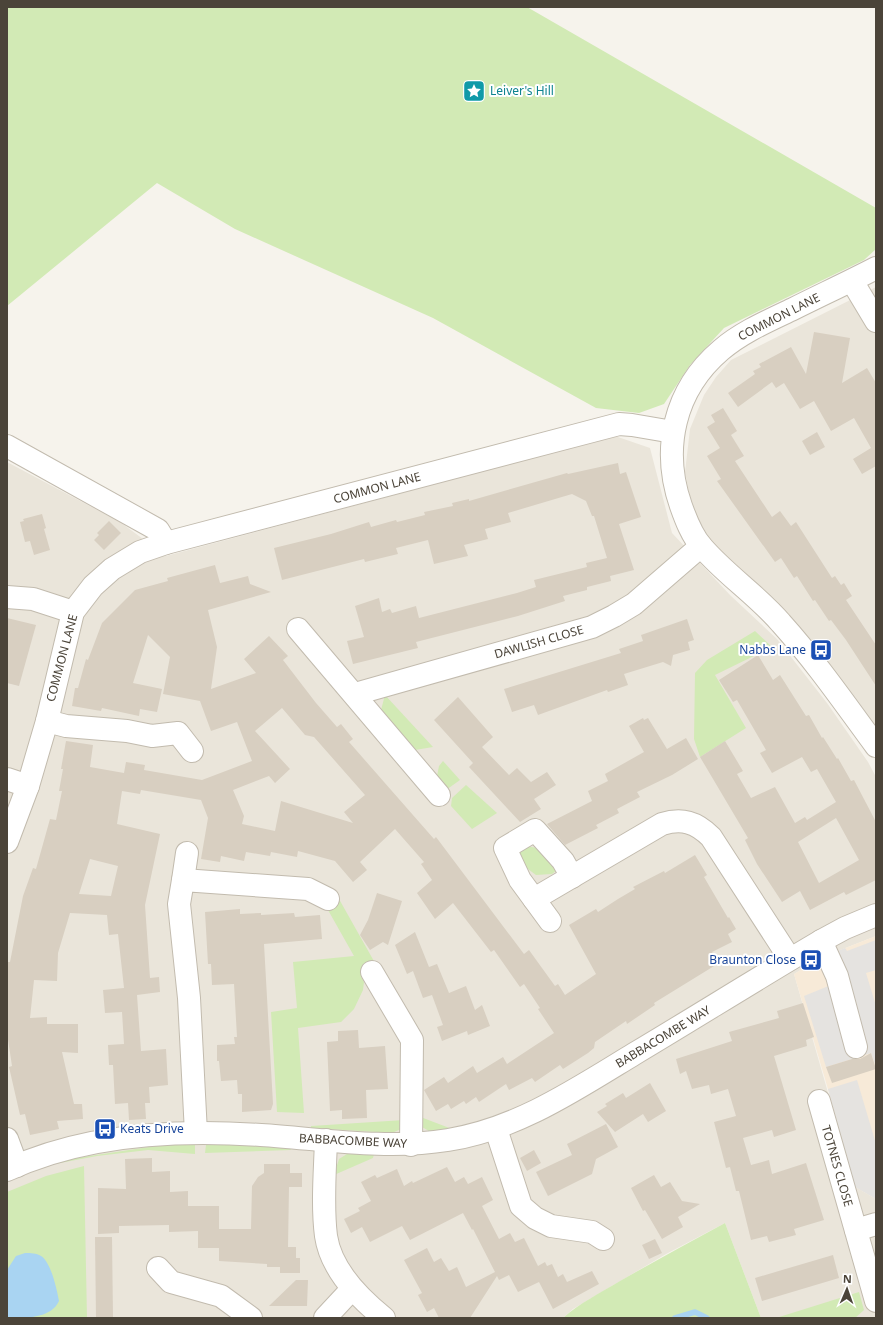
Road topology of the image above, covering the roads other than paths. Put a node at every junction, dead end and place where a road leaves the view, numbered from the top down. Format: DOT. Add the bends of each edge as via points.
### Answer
graph roads {
  1 [pos="876,268"];
  2 [pos="852,281"];
  3 [pos="876,322"];
  4 [pos="672,432"];
  5 [pos="7,446"];
  6 [pos="166,543"];
  7 [pos="701,546"];
  8 [pos="7,597"];
  9 [pos="73,612"];
  10 [pos="298,629"];
  11 [pos="355,694"];
  12 [pos="46,721"];
  13 [pos="876,746"];
  14 [pos="192,751"];
  15 [pos="7,779"];
  16 [pos="28,786"];
  17 [pos="439,795"];
  18 [pos="7,842"];
  19 [pos="187,853"];
  20 [pos="572,877"];
  21 [pos="183,880"];
  22 [pos="328,899"];
  23 [pos="534,899"];
  24 [pos="876,915"];
  25 [pos="550,921"];
  26 [pos="821,941"];
  27 [pos="790,960"];
  28 [pos="372,972"];
  29 [pos="856,1047"];
  30 [pos="819,1101"];
  31 [pos="496,1129"];
  32 [pos="196,1133"];
  33 [pos="7,1139"];
  34 [pos="326,1140"];
  35 [pos="411,1145"];
  36 [pos="12,1168"];
  37 [pos="866,1227"];
  38 [pos="603,1239"];
  39 [pos="158,1268"];
  40 [pos="352,1289"];
  41 [pos="876,1301"];
  42 [pos="251,1318"];
  43 [pos="325,1318"];
  44 [pos="384,1318"];
  1 -- 2 [label="street, COMMON LANE"];
  2 -- 3 [label="street"];
  2 -- 4 [label="street, COMMON LANE" via="754,327 721,350 704,367 689,389"];
  4 -- 6 [label="street, COMMON LANE" via="619,424"];
  4 -- 7 [label="street" via="671,468 676,493 686,521"];
  5 -- 6 [label="street" via="158,530"];
  6 -- 9 [label="street, COMMON LANE" via="140,552 112,569 93,586"];
  7 -- 11 [label="street, DAWLISH CLOSE" via="634,604 592,626"];
  7 -- 13 [label="street" via="780,621 811,658"];
  8 -- 9 [label="street" via="32,598"];
  9 -- 12 [label="street, COMMON LANE"];
  10 -- 11 [label="street"];
  11 -- 17 [label="street"];
  12 -- 14 [label="street" via="66,726 128,731 152,736 178,733"];
  12 -- 16 [label="street, COMMON LANE"];
  15 -- 16 [label="street"];
  16 -- 18 [label="street, COMMON LANE"];
  19 -- 21 [label="street"];
  20 -- 23 [label="street"];
  20 -- 23 [label="street" via="563,860 535,830 505,848 520,880"];
  20 -- 27 [label="street" via="662,824 673,821 694,824 711,837"];
  21 -- 22 [label="street" via="308,889"];
  21 -- 32 [label="street" via="179,904 189,998"];
  23 -- 25 [label="street"];
  24 -- 26 [label="street, BABBACOMBE WAY"];
  26 -- 27 [label="street, BABBACOMBE WAY"];
  26 -- 29 [label="street" via="837,976"];
  27 -- 31 [label="street, BABBACOMBE WAY" via="559,1100"];
  28 -- 35 [label="street" via="412,1040"];
  30 -- 37 [label="street, TOTNES CLOSE"];
  31 -- 35 [label="street, BABBACOMBE WAY" via="450,1140"];
  31 -- 38 [label="street" via="521,1206 535,1218 551,1226 592,1232"];
  32 -- 34 [label="street, BABBACOMBE WAY" via="258,1134"];
  32 -- 36 [label="street, BABBACOMBE WAY" via="132,1136 73,1147"];
  33 -- 36 [label="street"];
  34 -- 35 [label="street, BABBACOMBE WAY"];
  34 -- 40 [label="street" via="326,1238"];
  37 -- 41 [label="street, TOTNES CLOSE"];
  39 -- 42 [label="street" via="171,1282 221,1296"];
  40 -- 43 [label="street"];
  40 -- 44 [label="street"];
}
